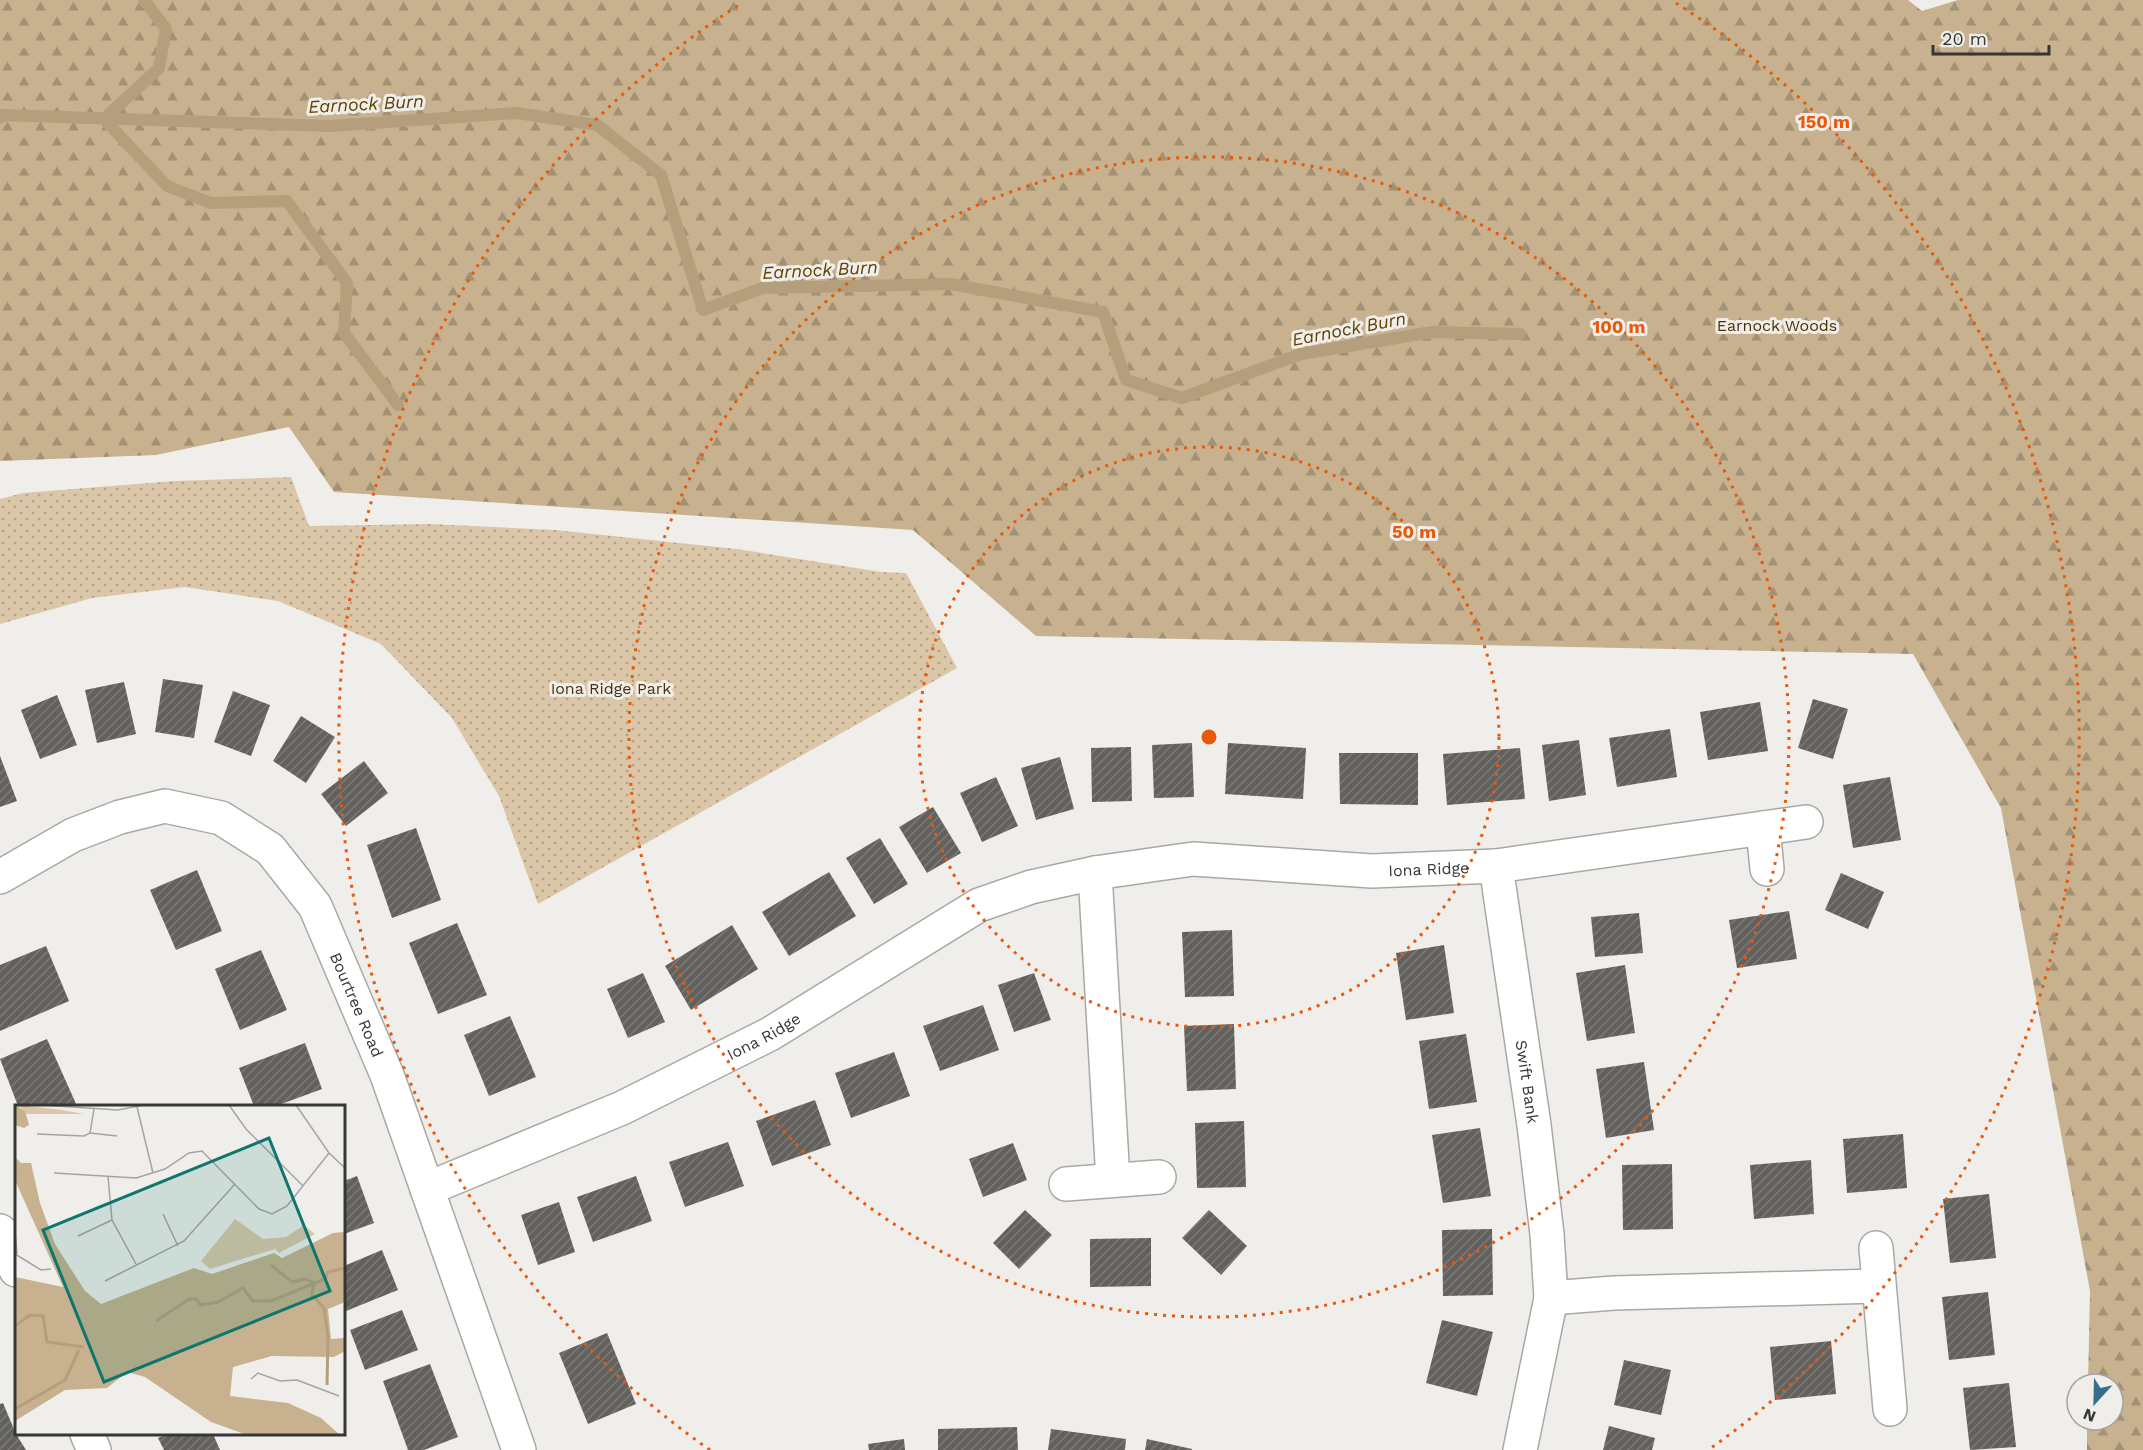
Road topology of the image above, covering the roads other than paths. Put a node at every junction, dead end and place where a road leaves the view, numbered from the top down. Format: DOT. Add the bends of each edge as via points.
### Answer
graph roads {
  1 [pos="1806,822"];
  2 [pos="1763,828"];
  3 [pos="1496,866"];
  4 [pos="1767,869"];
  5 [pos="1095,873"];
  6 [pos="0,877"];
  7 [pos="1159,1177"];
  8 [pos="1113,1180"];
  9 [pos="1066,1184"];
  10 [pos="427,1189"];
  11 [pos="0,1231"];
  12 [pos="1876,1248"];
  13 [pos="15,1268"];
  14 [pos="1878,1286"];
  15 [pos="1551,1298"];
  16 [pos="1890,1409"];
  17 [pos="87,1435"];
  18 [pos="94,1450"];
  19 [pos="519,1450"];
  20 [pos="1520,1450"];
  1 -- 2 [label="street, Iona Ridge"];
  2 -- 3 [label="street, Iona Ridge"];
  2 -- 4 [label="street"];
  3 -- 5 [label="street, Iona Ridge" via="1372,871 1193,859"];
  3 -- 15 [label="street, Swift Bank" via="1534,1125"];
  5 -- 8 [label="street"];
  5 -- 10 [label="street, Iona Ridge" via="1031,887 979,905 770,1034 622,1108"];
  6 -- 10 [label="street, Bourtree Road" via="73,835 120,817 165,806 222,818 270,849 315,906 387,1075"];
  7 -- 8 [label="street"];
  8 -- 9 [label="street"];
  10 -- 19 [label="street, Bourtree Road"];
  11 -- 13 [label="street"];
  12 -- 14 [label="street"];
  14 -- 15 [label="street"];
  14 -- 16 [label="street"];
  15 -- 20 [label="street, Swift Bank"];
  17 -- 18 [label="street"];
}
